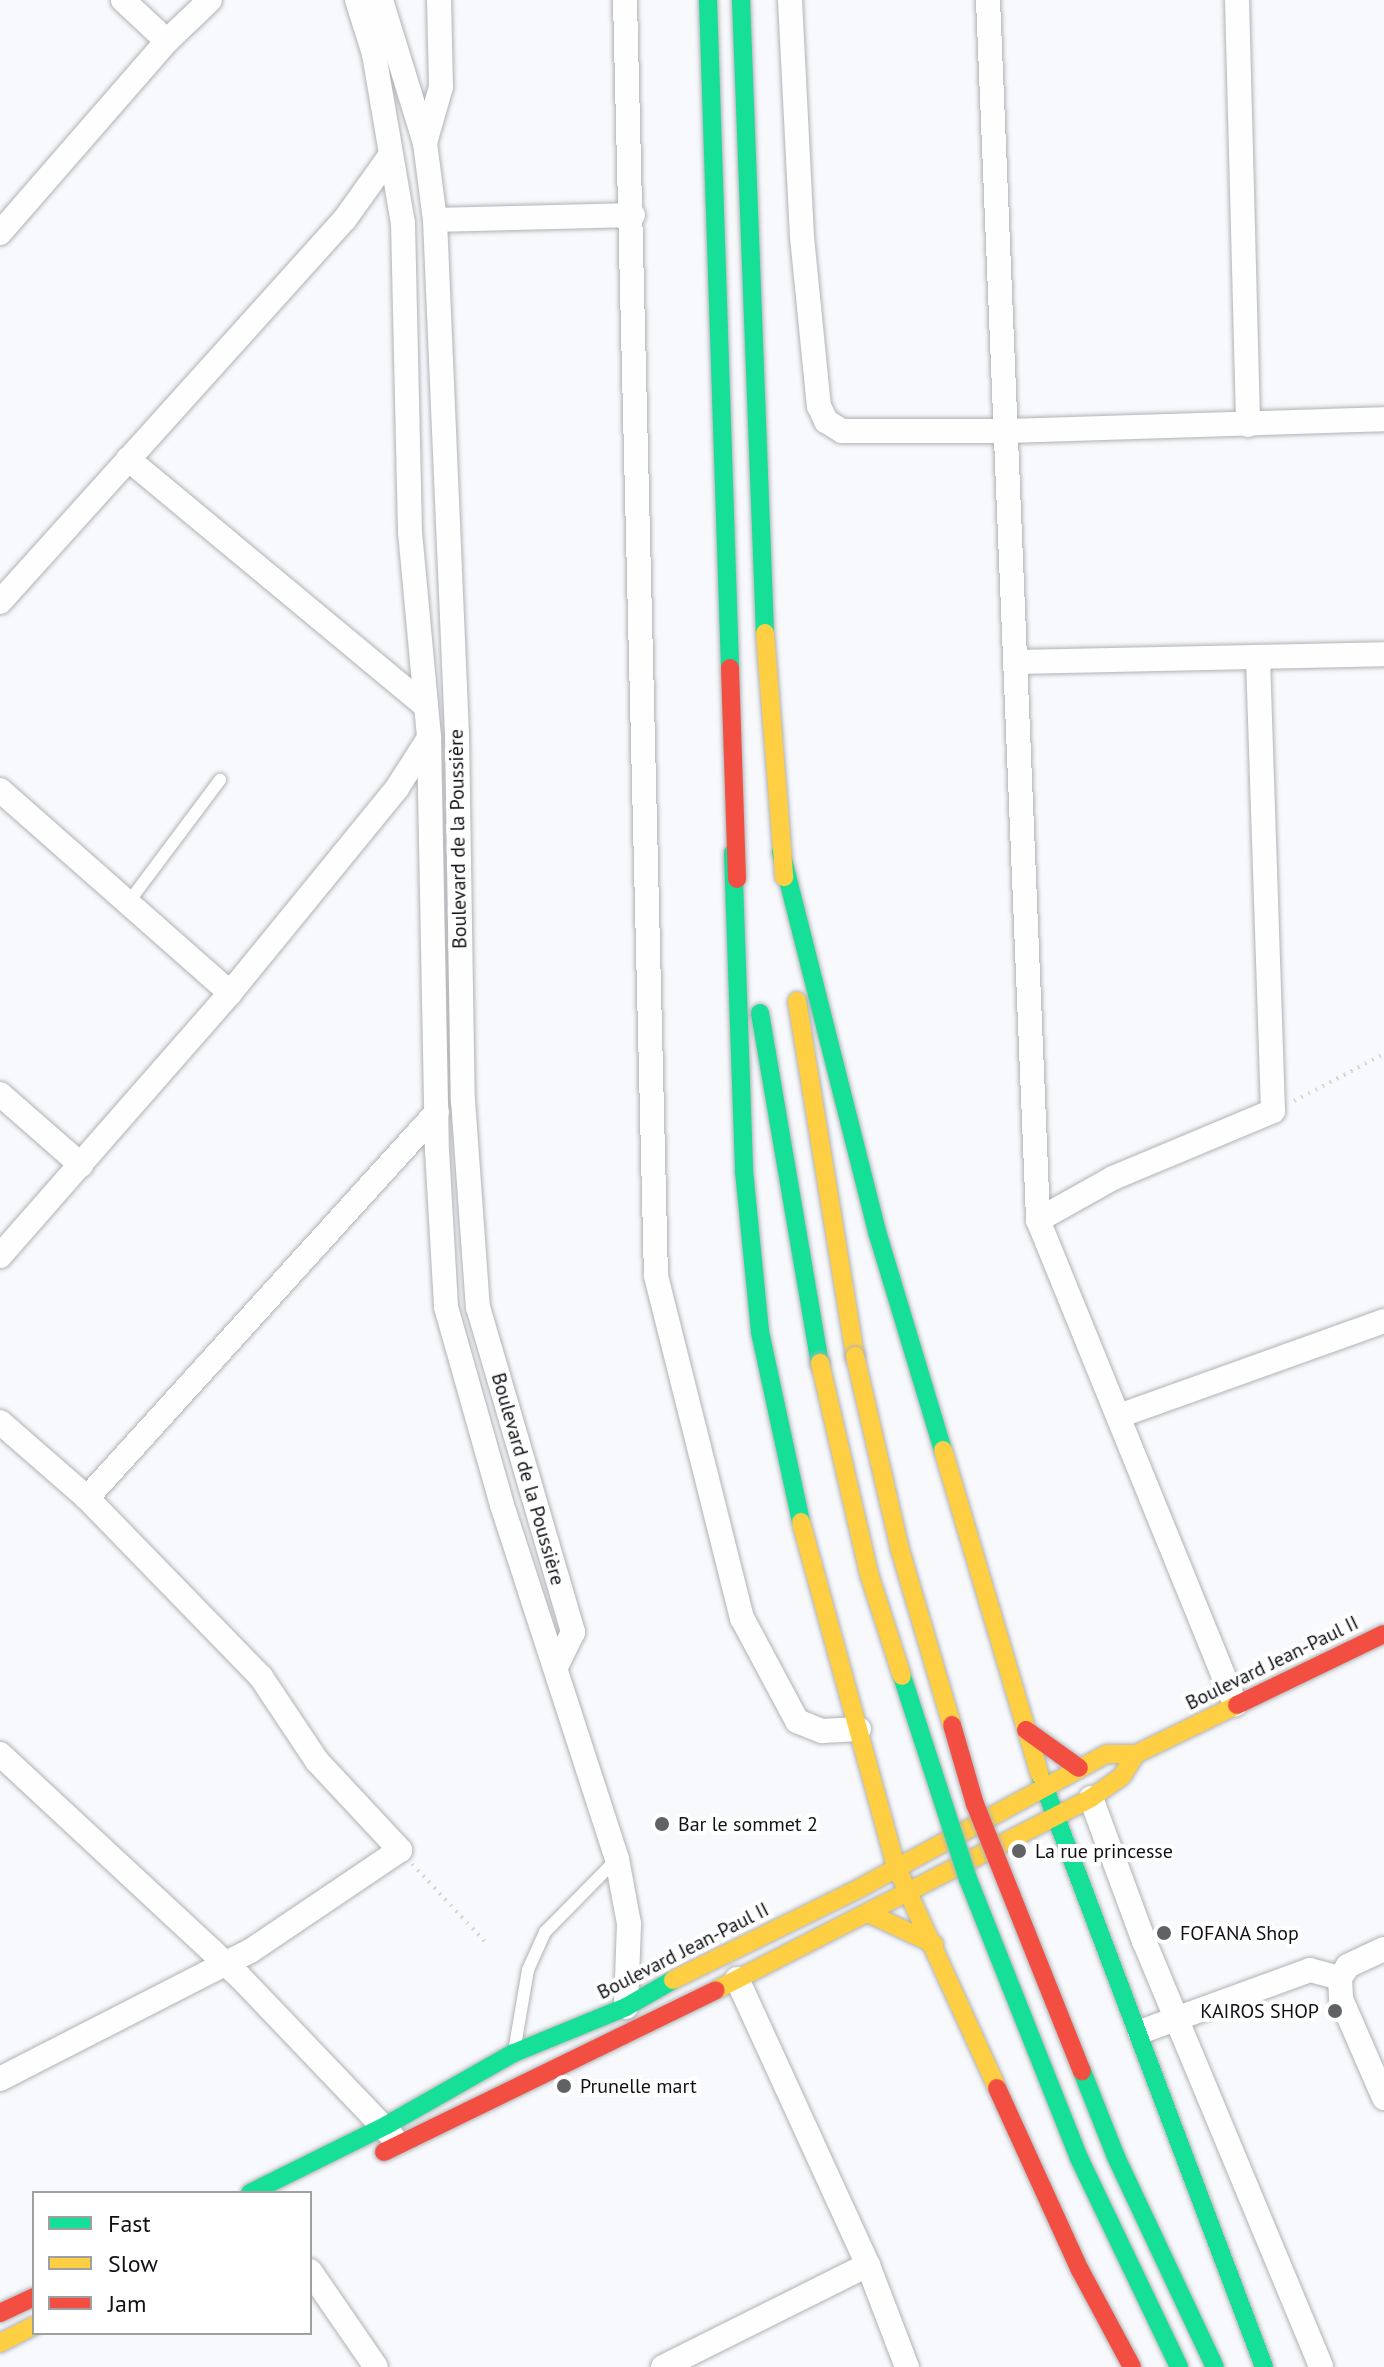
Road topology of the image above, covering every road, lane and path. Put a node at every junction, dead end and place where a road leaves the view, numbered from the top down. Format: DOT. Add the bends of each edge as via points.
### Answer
graph roads {
  1 [pos="123,0"];
  2 [pos="210,0"];
  3 [pos="357,0"];
  4 [pos="381,0"];
  5 [pos="439,0"];
  6 [pos="625,0"];
  7 [pos="708,0"];
  8 [pos="741,0"];
  9 [pos="790,0"];
  10 [pos="988,0"];
  11 [pos="1237,0"];
  12 [pos="167,41"];
  13 [pos="425,143"];
  14 [pos="390,156"];
  15 [pos="633,215"];
  16 [pos="435,220"];
  17 [pos="1,229"];
  18 [pos="1384,419"];
  19 [pos="1248,425"];
  20 [pos="1008,431"];
  21 [pos="128,459"];
  22 [pos="0,602"];
  23 [pos="1384,654"];
  24 [pos="1258,657"];
  25 [pos="1017,662"];
  26 [pos="426,706"];
  27 [pos="457,734"];
  28 [pos="429,738"];
  29 [pos="220,780"];
  30 [pos="0,790"];
  31 [pos="781,852"];
  32 [pos="733,853"];
  33 [pos="128,903"];
  34 [pos="230,993"];
  35 [pos="1384,1054"];
  36 [pos="0,1094"];
  37 [pos="1273,1111"];
  38 [pos="437,1112"];
  39 [pos="81,1165"];
  40 [pos="1038,1220"];
  41 [pos="0,1256"];
  42 [pos="1384,1321"];
  43 [pos="1119,1416"];
  44 [pos="0,1422"];
  45 [pos="87,1498"];
  46 [pos="1384,1634"];
  47 [pos="556,1667"];
  48 [pos="1235,1704"];
  49 [pos="859,1729"];
  50 [pos="1026,1730"];
  51 [pos="0,1754"];
  52 [pos="1136,1754"];
  53 [pos="1079,1768"];
  54 [pos="1045,1791"];
  55 [pos="1091,1798"];
  56 [pos="1053,1817"];
  57 [pos="400,1850"];
  58 [pos="617,1859"];
  59 [pos="896,1866"];
  60 [pos="909,1893"];
  61 [pos="870,1914"];
  62 [pos="487,1944"];
  63 [pos="934,1944"];
  64 [pos="1384,1949"];
  65 [pos="225,1964"];
  66 [pos="1340,1978"];
  67 [pos="737,1979"];
  68 [pos="626,2007"];
  69 [pos="1177,2018"];
  70 [pos="1140,2032"];
  71 [pos="514,2053"];
  72 [pos="0,2079"];
  73 [pos="1384,2098"];
  74 [pos="393,2135"];
  75 [pos="370,2159"];
  76 [pos="255,2191"];
  77 [pos="868,2265"];
  78 [pos="312,2274"];
  79 [pos="32,2298"];
  80 [pos="0,2313"];
  81 [pos="32,2327"];
  82 [pos="0,2343"];
  83 [pos="376,2367"];
  84 [pos="663,2367"];
  85 [pos="907,2367"];
  86 [pos="1132,2367"];
  87 [pos="1179,2367"];
  88 [pos="1215,2367"];
  89 [pos="1264,2367"];
  90 [pos="1321,2367"];
  1 -- 12 [label="street"];
  2 -- 12 [label="street"];
  3 -- 14 [label="street, Boulevard de la Poussière" via="374,54"];
  4 -- 13 [label="street, Boulevard de la Poussière"];
  5 -- 13 [label="street" via="441,87"];
  6 -- 15 [label="street"];
  7 -- 32 [label="main road"];
  8 -- 31 [label="main road" via="766,659"];
  9 -- 20 [label="street" via="802,237 819,406 826,421 842,431"];
  10 -- 20 [label="street"];
  11 -- 19 [label="street"];
  12 -- 17 [label="street"];
  13 -- 16 [label="street, Boulevard de la Poussière"];
  14 -- 21 [label="street" via="345,219"];
  14 -- 26 [label="street, Boulevard de la Poussière" via="399,175 403,223 410,532"];
  15 -- 16 [label="street"];
  15 -- 49 [label="street" via="656,1276 742,1618 797,1721 822,1731"];
  16 -- 27 [label="street, Boulevard de la Poussière"];
  18 -- 19 [label="street"];
  19 -- 20 [label="street"];
  20 -- 25 [label="street"];
  21 -- 22 [label="street"];
  21 -- 26 [label="street"];
  23 -- 24 [label="street"];
  24 -- 25 [label="street"];
  24 -- 37 [label="street"];
  25 -- 40 [label="street"];
  26 -- 28 [label="street, Boulevard de la Poussière"];
  27 -- 28 [label="street"];
  27 -- 47 [label="street, Boulevard de la Poussière" via="463,1100 478,1307 573,1632"];
  28 -- 34 [label="street" via="397,788"];
  28 -- 38 [label="street, Boulevard de la Poussière"];
  29 -- 33 [label="lane"];
  30 -- 33 [label="street"];
  31 -- 50 [label="main road" via="878,1235"];
  31 -- 88 [label="main road, bridge" via="801,1035 855,1356 905,1568 975,1804 1116,2157"];
  32 -- 49 [label="main road" via="744,1171 760,1332 812,1575"];
  32 -- 87 [label="main road, bridge" via="820,1363 869,1574 963,1864 1061,2115"];
  33 -- 34 [label="street"];
  34 -- 39 [label="street"];
  35 -- 37 [label="path"];
  36 -- 39 [label="street"];
  37 -- 40 [label="street" via="1113,1178"];
  38 -- 45 [label="street"];
  38 -- 47 [label="street, Boulevard de la Poussière" via="446,1307 502,1505"];
  39 -- 41 [label="street"];
  40 -- 43 [label="street"];
  42 -- 43 [label="street"];
  43 -- 48 [label="street"];
  44 -- 45 [label="street"];
  45 -- 57 [label="street" via="261,1677 317,1761"];
  46 -- 48 [label="main road, Boulevard Jean-Paul II"];
  47 -- 58 [label="street, Boulevard de la Poussière"];
  48 -- 52 [label="main road, Boulevard Jean-Paul II"];
  49 -- 59 [label="main road"];
  50 -- 53 [label="main road"];
  50 -- 54 [label="main road"];
  51 -- 65 [label="street"];
  52 -- 53 [label="main road, Boulevard Jean-Paul II" via="1107,1754"];
  52 -- 55 [label="main road, Boulevard Jean-Paul II" via="1122,1776"];
  53 -- 54 [label="main road, Boulevard Jean-Paul II"];
  54 -- 56 [label="main road"];
  54 -- 59 [label="main road, Boulevard Jean-Paul II"];
  55 -- 56 [label="main road, Boulevard Jean-Paul II"];
  55 -- 69 [label="street"];
  56 -- 60 [label="main road, Boulevard Jean-Paul II"];
  56 -- 70 [label="main road"];
  57 -- 62 [label="path"];
  57 -- 65 [label="street"];
  58 -- 68 [label="street, Boulevard de la Poussière" via="629,1924"];
  58 -- 71 [label="lane" via="545,1932 528,1970"];
  59 -- 60 [label="main road"];
  59 -- 68 [label="main road, Boulevard Jean-Paul II"];
  60 -- 61 [label="main road, Boulevard Jean-Paul II"];
  60 -- 63 [label="main road"];
  61 -- 63 [label="main road"];
  61 -- 67 [label="main road, Boulevard Jean-Paul II"];
  63 -- 86 [label="main road" via="1080,2270"];
  64 -- 66 [label="street" via="1348,1966"];
  65 -- 72 [label="street"];
  65 -- 74 [label="street"];
  66 -- 69 [label="street" via="1310,1970"];
  66 -- 73 [label="street" via="1341,1999"];
  67 -- 74 [label="main road, Boulevard Jean-Paul II"];
  67 -- 77 [label="street"];
  68 -- 71 [label="main road, Boulevard Jean-Paul II"];
  69 -- 70 [label="street"];
  69 -- 90 [label="street"];
  70 -- 89 [label="main road"];
  71 -- 74 [label="main road, Boulevard Jean-Paul II"];
  74 -- 75 [label="main road, Boulevard Jean-Paul II"];
  74 -- 76 [label="main road, Boulevard Jean-Paul II"];
  77 -- 84 [label="street"];
  77 -- 85 [label="street"];
  78 -- 83 [label="street"];
  79 -- 80 [label="main road"];
  81 -- 82 [label="main road"];
}
